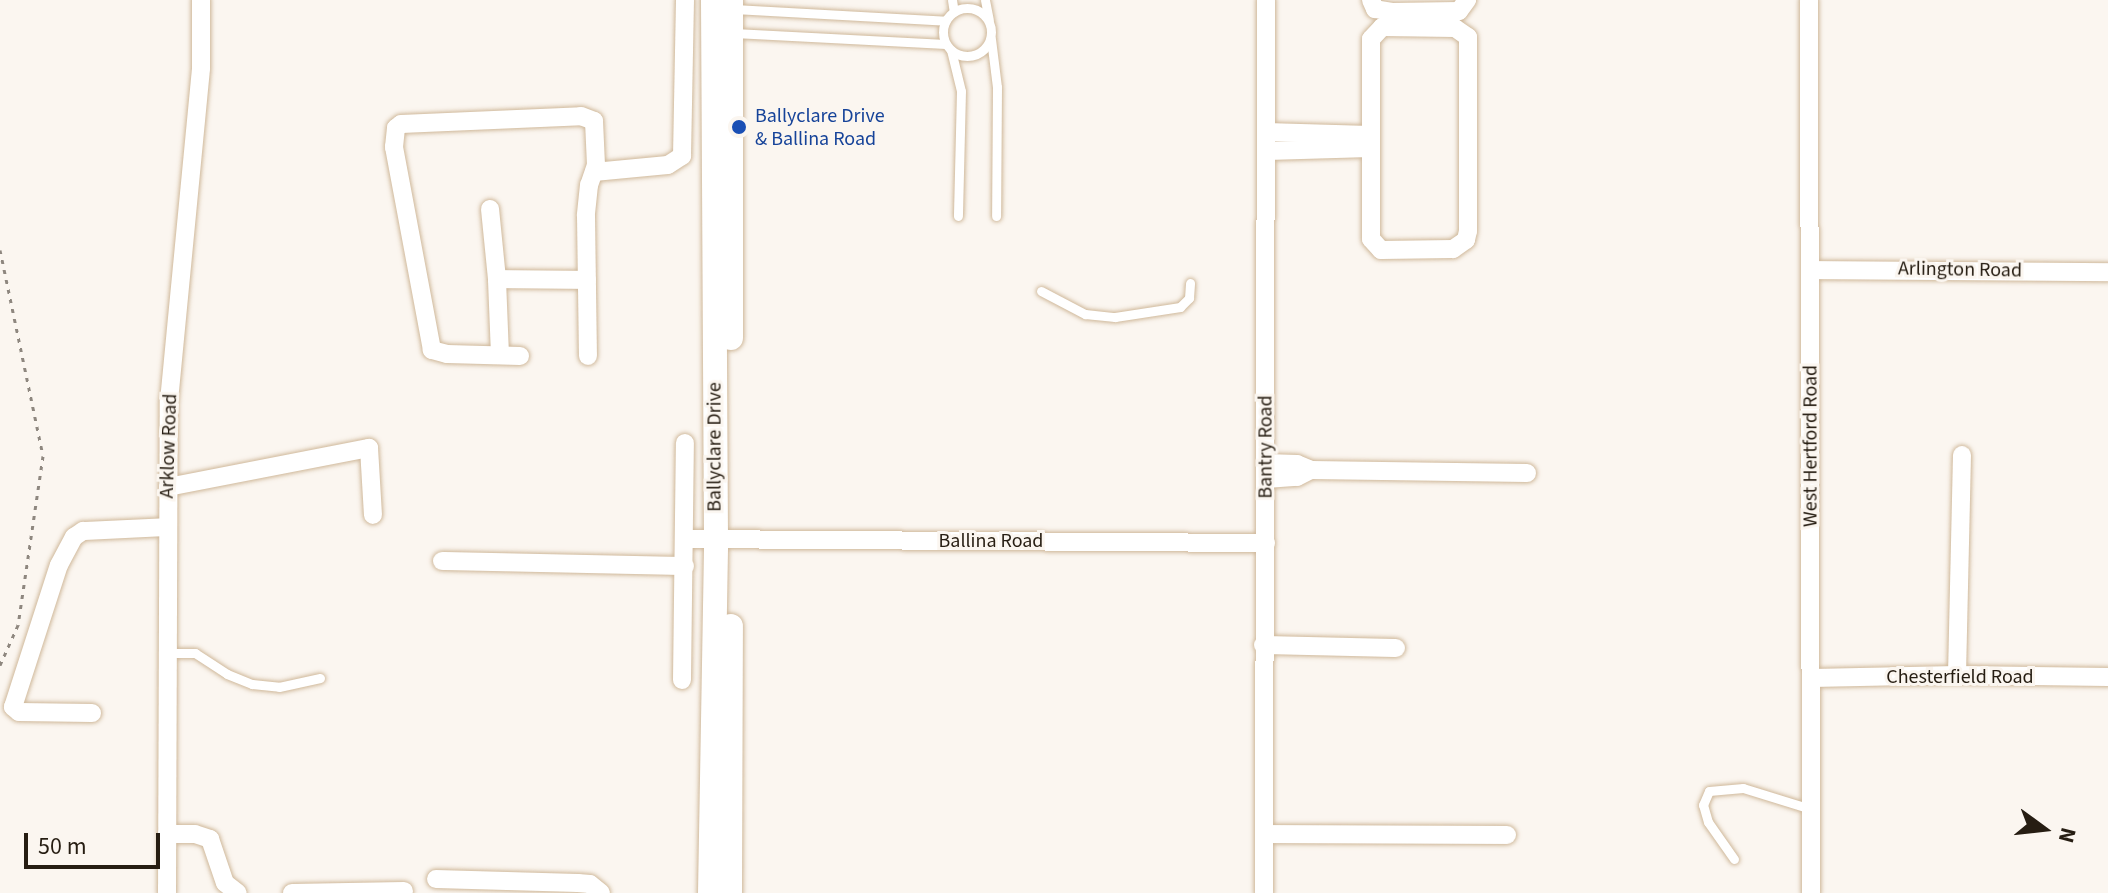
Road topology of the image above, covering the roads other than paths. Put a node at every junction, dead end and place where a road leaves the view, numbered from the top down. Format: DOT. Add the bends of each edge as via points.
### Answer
graph roads {
  1 [pos="201,0"];
  2 [pos="952,0"];
  3 [pos="985,0"];
  4 [pos="1266,0"];
  5 [pos="1371,0"];
  6 [pos="1467,0"];
  7 [pos="1809,0"];
  8 [pos="684,6"];
  9 [pos="954,12"];
  10 [pos="722,14"];
  11 [pos="946,21"];
  12 [pos="990,23"];
  13 [pos="683,36"];
  14 [pos="991,39"];
  15 [pos="948,47"];
  16 [pos="1266,142"];
  17 [pos="1370,142"];
  18 [pos="594,172"];
  19 [pos="490,209"];
  20 [pos="958,216"];
  21 [pos="996,216"];
  22 [pos="1811,270"];
  23 [pos="2108,272"];
  24 [pos="497,279"];
  25 [pos="587,280"];
  26 [pos="1190,283"];
  27 [pos="1041,291"];
  28 [pos="500,355"];
  29 [pos="520,356"];
  30 [pos="588,356"];
  31 [pos="685,443"];
  32 [pos="1962,455"];
  33 [pos="1266,471"];
  34 [pos="1527,473"];
  35 [pos="168,487"];
  36 [pos="373,515"];
  37 [pos="167,527"];
  38 [pos="724,538"];
  39 [pos="686,539"];
  40 [pos="1266,543"];
  41 [pos="442,561"];
  42 [pos="685,566"];
  43 [pos="1263,645"];
  44 [pos="1396,648"];
  45 [pos="170,653"];
  46 [pos="1957,675"];
  47 [pos="2108,677"];
  48 [pos="320,678"];
  49 [pos="1812,678"];
  50 [pos="682,680"];
  51 [pos="92,713"];
  52 [pos="1811,809"];
  53 [pos="167,834"];
  54 [pos="1264,834"];
  55 [pos="1507,835"];
  56 [pos="1734,859"];
  57 [pos="436,879"];
  58 [pos="491,886"];
  59 [pos="404,891"];
  60 [pos="167,893"];
  61 [pos="238,893"];
  62 [pos="292,893"];
  63 [pos="601,893"];
  64 [pos="710,893"];
  65 [pos="730,893"];
  66 [pos="1264,893"];
  67 [pos="1811,893"];
  1 -- 35 [label="street, Arklow Road" via="201,68 172,370"];
  2 -- 9 [label="lane"];
  3 -- 12 [label="lane"];
  4 -- 16 [label="street, Bantry Road"];
  5 -- 6 [label="street" via="1375,9 1392,12 1459,11"];
  7 -- 22 [label="street, West Hertford Road"];
  8 -- 10 [label="lane"];
  8 -- 13 [label="street"];
  9 -- 11 [label="lane"];
  9 -- 12 [label="lane" via="972,8"];
  10 -- 11 [label="lane"];
  10 -- 13 [label="lane"];
  10 -- 15 [label="lane"];
  10 -- 38 [label="street, Ballyclare Drive"];
  11 -- 15 [label="lane"];
  12 -- 14 [label="lane"];
  13 -- 18 [label="street" via="682,156 668,165"];
  14 -- 15 [label="lane" via="974,55"];
  14 -- 21 [label="lane" via="997,87"];
  15 -- 20 [label="lane" via="961,91"];
  16 -- 17 [label="street"];
  16 -- 33 [label="street, Bantry Road"];
  17 -- 17 [label="street" via="1371,39 1376,30 1455,28 1466,33 1468,231 1460,246 1387,250 1374,245"];
  18 -- 25 [label="street" via="586,201"];
  18 -- 28 [label="street" via="595,125 585,116 409,122 396,128 394,147 432,350"];
  19 -- 24 [label="street"];
  22 -- 23 [label="street, Arlington Road"];
  22 -- 49 [label="street, West Hertford Road"];
  24 -- 25 [label="street"];
  24 -- 28 [label="street"];
  25 -- 30 [label="street"];
  26 -- 27 [label="lane" via="1189,298 1180,307 1115,317 1085,314"];
  28 -- 29 [label="street"];
  31 -- 39 [label="street"];
  32 -- 46 [label="street"];
  33 -- 34 [label="street" via="1297,477 1311,470"];
  33 -- 40 [label="street, Bantry Road"];
  35 -- 36 [label="street" via="369,448"];
  35 -- 37 [label="street, Arklow Road"];
  37 -- 45 [label="street, Arklow Road"];
  37 -- 51 [label="street" via="83,531 59,565 13,707 19,712"];
  38 -- 39 [label="street, Ballina Road"];
  38 -- 40 [label="street, Ballina Road"];
  38 -- 64 [label="street, Ballyclare Drive"];
  38 -- 65 [label="street, Ballyclare Drive"];
  39 -- 42 [label="street"];
  40 -- 43 [label="street, Bantry Road"];
  41 -- 42 [label="street"];
  42 -- 50 [label="street"];
  43 -- 44 [label="street"];
  43 -- 54 [label="street, Bantry Road"];
  45 -- 48 [label="lane" via="195,653 252,684 279,687"];
  45 -- 53 [label="street, Arklow Road"];
  46 -- 47 [label="street, Chesterfield Road"];
  46 -- 49 [label="street, Chesterfield Road"];
  49 -- 52 [label="street, West Hertford Road"];
  52 -- 56 [label="lane" via="1743,788 1709,791 1703,805 1708,822"];
  52 -- 67 [label="street, West Hertford Road"];
  53 -- 60 [label="street, Arklow Road"];
  53 -- 61 [label="street" via="210,839 225,883"];
  54 -- 55 [label="street"];
  54 -- 66 [label="street, Bantry Road"];
  57 -- 58 [label="street"];
  58 -- 63 [label="street" via="590,884"];
  59 -- 62 [label="street"];
}
